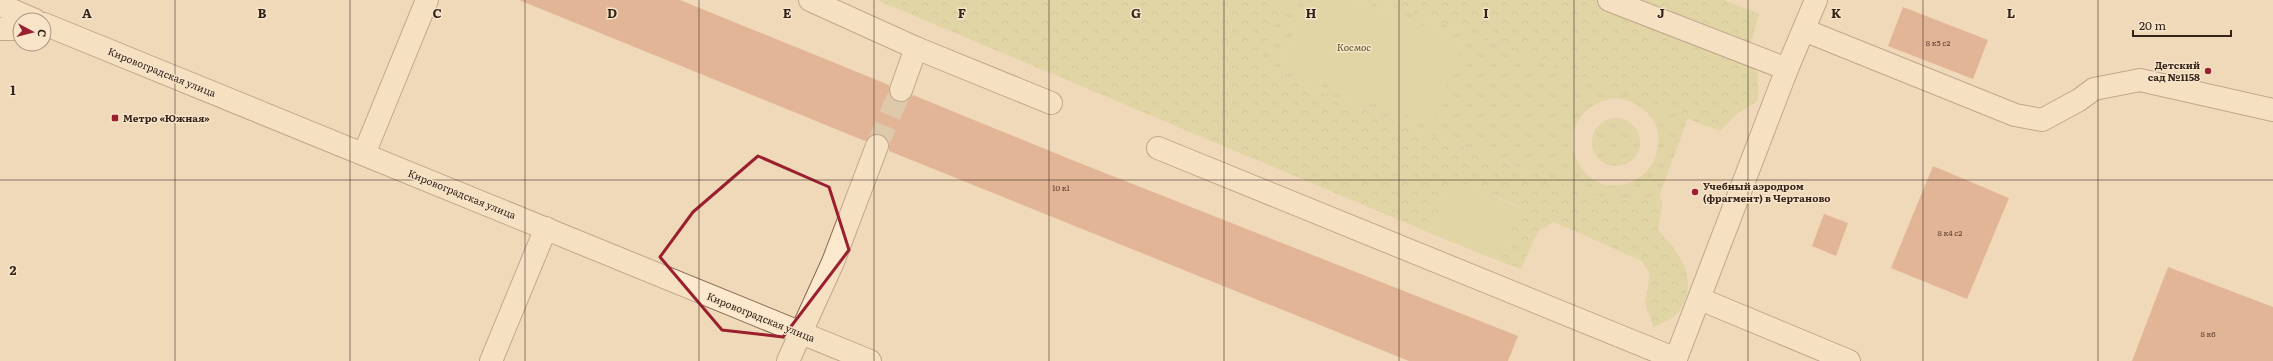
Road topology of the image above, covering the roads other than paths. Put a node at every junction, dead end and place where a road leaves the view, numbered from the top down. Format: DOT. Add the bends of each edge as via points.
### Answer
graph roads {
  1 [pos="29,0"];
  2 [pos="427,0"];
  3 [pos="810,0"];
  4 [pos="1609,0"];
  5 [pos="1816,0"];
  6 [pos="0,5"];
  7 [pos="15,12"];
  8 [pos="36,12"];
  9 [pos="52,28"];
  10 [pos="0,29"];
  11 [pos="12,29"];
  12 [pos="1804,30"];
  13 [pos="916,48"];
  14 [pos="1787,70"];
  15 [pos="901,90"];
  16 [pos="1051,103"];
  17 [pos="2273,110"];
  18 [pos="877,146"];
  19 [pos="1158,148"];
  20 [pos="364,154"];
  21 [pos="546,228"];
  22 [pos="1700,299"];
  23 [pos="801,333"];
  24 [pos="1676,360"];
  25 [pos="491,361"];
  26 [pos="788,361"];
  27 [pos="870,361"];
  28 [pos="1849,361"];
  1 -- 8 [label="street, Кировоградская улица"];
  2 -- 20 [label="street"];
  3 -- 13 [label="street"];
  4 -- 14 [label="street"];
  5 -- 12 [label="street"];
  6 -- 7 [label="street, Кировоградская улица"];
  9 -- 20 [label="street, Кировоградская улица"];
  10 -- 11 [label="street"];
  12 -- 14 [label="street"];
  12 -- 17 [label="street" via="2015,115 2042,120 2094,89 2140,80"];
  13 -- 15 [label="street"];
  13 -- 16 [label="street"];
  14 -- 22 [label="street"];
  18 -- 23 [label="street" via="833,262"];
  19 -- 24 [label="street"];
  20 -- 21 [label="street, Кировоградская улица"];
  21 -- 23 [label="street, Кировоградская улица"];
  21 -- 25 [label="street"];
  22 -- 24 [label="street"];
  22 -- 28 [label="street"];
  23 -- 26 [label="street"];
  23 -- 27 [label="street, Кировоградская улица"];
}
